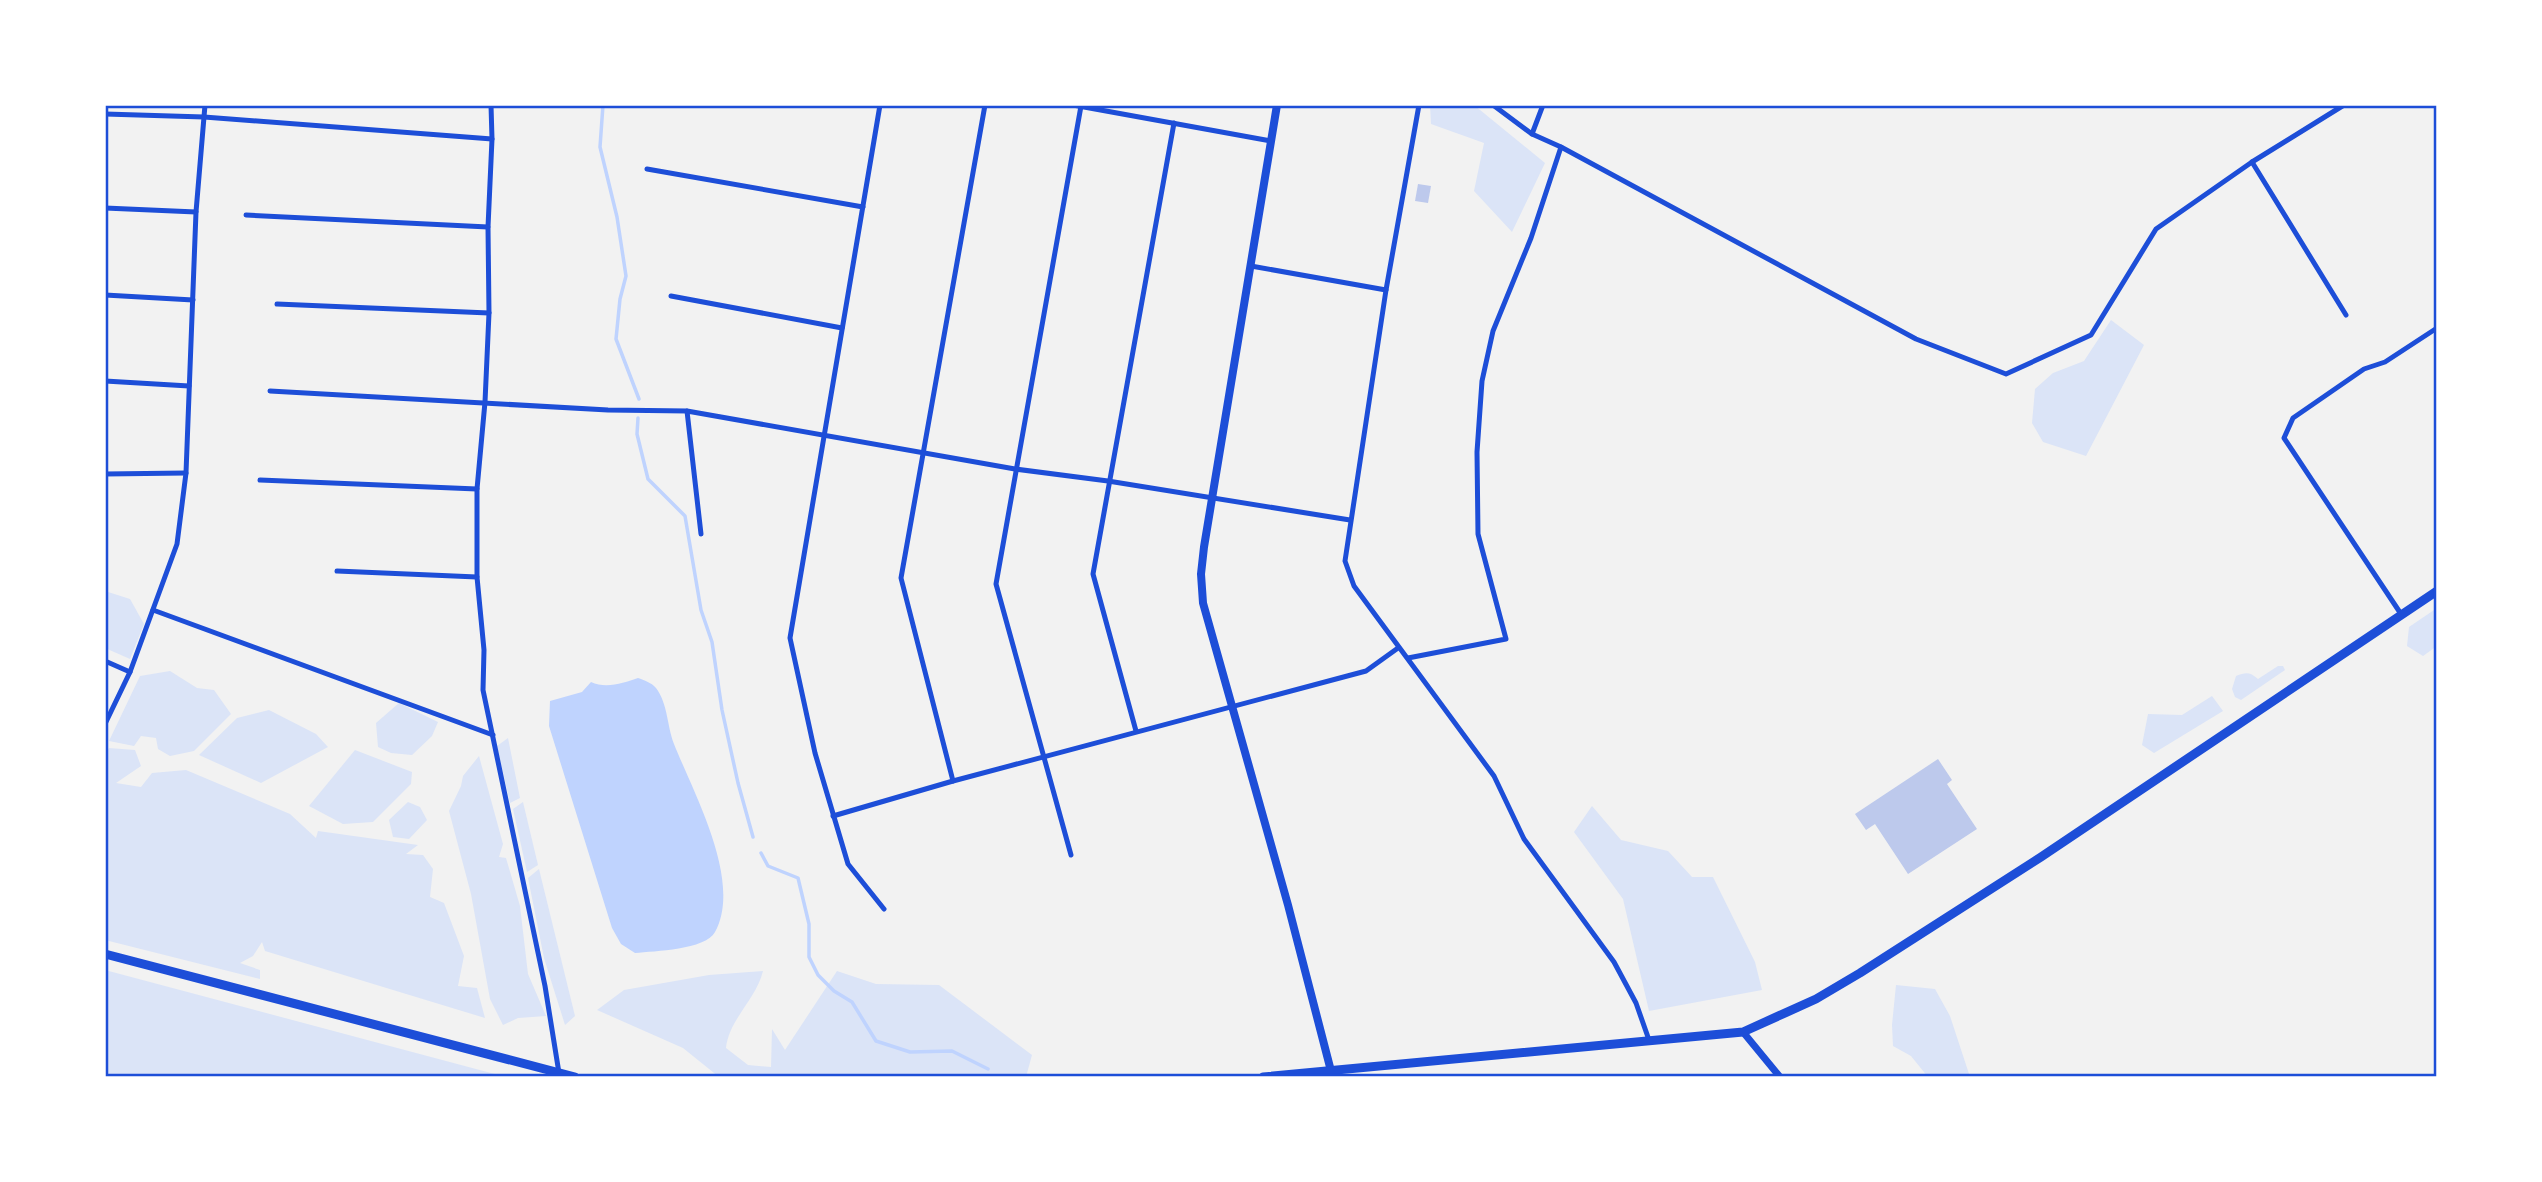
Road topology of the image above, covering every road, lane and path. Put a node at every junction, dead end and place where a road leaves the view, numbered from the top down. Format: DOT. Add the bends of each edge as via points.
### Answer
graph roads {
  1 [pos="205,105"];
  2 [pos="491,105"];
  3 [pos="880,105"];
  4 [pos="985,105"];
  5 [pos="1073,105"];
  6 [pos="1277,105"];
  7 [pos="1419,105"];
  8 [pos="1493,105"];
  9 [pos="1543,105"];
  10 [pos="2343,105"];
  11 [pos="1081,106"];
  12 [pos="105,114"];
  13 [pos="204,117"];
  14 [pos="1174,123"];
  15 [pos="1532,134"];
  16 [pos="492,139"];
  17 [pos="1271,141"];
  18 [pos="1561,147"];
  19 [pos="2252,162"];
  20 [pos="647,169"];
  21 [pos="105,208"];
  22 [pos="863,208"];
  23 [pos="196,212"];
  24 [pos="247,215"];
  25 [pos="488,227"];
  26 [pos="1251,266"];
  27 [pos="1386,290"];
  28 [pos="105,295"];
  29 [pos="671,296"];
  30 [pos="193,300"];
  31 [pos="276,304"];
  32 [pos="489,313"];
  33 [pos="2346,315"];
  34 [pos="842,328"];
  35 [pos="2437,328"];
  36 [pos="105,381"];
  37 [pos="189,386"];
  38 [pos="270,391"];
  39 [pos="485,402"];
  40 [pos="687,411"];
  41 [pos="825,434"];
  42 [pos="924,452"];
  43 [pos="1015,469"];
  44 [pos="187,473"];
  45 [pos="105,474"];
  46 [pos="260,480"];
  47 [pos="1108,481"];
  48 [pos="477,489"];
  49 [pos="1211,499"];
  50 [pos="1350,520"];
  51 [pos="701,534"];
  52 [pos="337,571"];
  53 [pos="477,577"];
  54 [pos="2437,591"];
  55 [pos="153,610"];
  56 [pos="2400,614"];
  57 [pos="1398,648"];
  58 [pos="1408,658"];
  59 [pos="105,661"];
  60 [pos="130,672"];
  61 [pos="1233,708"];
  62 [pos="105,724"];
  63 [pos="1136,732"];
  64 [pos="493,735"];
  65 [pos="1044,758"];
  66 [pos="953,781"];
  67 [pos="833,816"];
  68 [pos="1071,855"];
  69 [pos="884,909"];
  70 [pos="105,954"];
  71 [pos="1742,1032"];
  72 [pos="1650,1042"];
  73 [pos="1331,1072"];
  74 [pos="559,1073"];
  75 [pos="575,1077"];
  76 [pos="1263,1077"];
  77 [pos="1780,1077"];
  1 -- 13 [label="street"];
  2 -- 16 [label="street"];
  3 -- 22 [label="street"];
  4 -- 42 [label="street"];
  5 -- 11 [label="street"];
  6 -- 17 [label="main road"];
  7 -- 27 [label="street"];
  8 -- 15 [label="street"];
  9 -- 15 [label="street"];
  10 -- 19 [label="street"];
  11 -- 14 [label="street"];
  11 -- 43 [label="street"];
  12 -- 13 [label="street"];
  13 -- 16 [label="street"];
  13 -- 23 [label="street"];
  14 -- 17 [label="street"];
  14 -- 47 [label="street"];
  15 -- 18 [label="street"];
  16 -- 25 [label="street"];
  17 -- 26 [label="main road"];
  18 -- 19 [label="street" via="1916,340 2006,374 2091,335 2156,229"];
  18 -- 58 [label="street" via="1493,331 1482,381 1478,534 1506,639"];
  19 -- 33 [label="street"];
  20 -- 22 [label="street"];
  21 -- 23 [label="street"];
  22 -- 34 [label="street"];
  23 -- 30 [label="street"];
  24 -- 25 [label="street"];
  25 -- 32 [label="street"];
  26 -- 27 [label="street"];
  26 -- 49 [label="main road"];
  27 -- 50 [label="street"];
  28 -- 30 [label="street"];
  29 -- 34 [label="street"];
  30 -- 37 [label="street"];
  31 -- 32 [label="street"];
  32 -- 39 [label="street"];
  34 -- 41 [label="street"];
  35 -- 56 [label="street" via="2385,362 2364,369 2293,418 2284,438"];
  36 -- 37 [label="street"];
  37 -- 44 [label="street"];
  38 -- 39 [label="street"];
  39 -- 40 [label="street"];
  39 -- 48 [label="street"];
  40 -- 41 [label="street"];
  40 -- 51 [label="street"];
  41 -- 42 [label="street"];
  41 -- 67 [label="street" via="790,638"];
  42 -- 43 [label="street"];
  42 -- 66 [label="street" via="901,578"];
  43 -- 47 [label="street"];
  43 -- 65 [label="street" via="996,583"];
  44 -- 45 [label="street"];
  44 -- 55 [label="street" via="177,544"];
  46 -- 48 [label="street"];
  47 -- 49 [label="street"];
  47 -- 63 [label="street" via="1093,574"];
  48 -- 53 [label="street"];
  49 -- 50 [label="street"];
  49 -- 61 [label="main road" via="1201,574 1203,603"];
  50 -- 57 [label="street" via="1345,561 1354,586"];
  52 -- 53 [label="street"];
  53 -- 64 [label="street" via="483,690"];
  54 -- 56 [label="main road"];
  55 -- 60 [label="street"];
  55 -- 64 [label="street"];
  56 -- 71 [label="main road" via="2041,857 1860,973 1816,999"];
  57 -- 58 [label="street"];
  57 -- 61 [label="street" via="1366,671"];
  58 -- 72 [label="street" via="1494,776 1524,839 1614,962"];
  59 -- 60 [label="street"];
  60 -- 62 [label="street"];
  61 -- 63 [label="street"];
  61 -- 73 [label="main road"];
  63 -- 65 [label="street"];
  64 -- 74 [label="street"];
  65 -- 66 [label="street"];
  65 -- 68 [label="street"];
  66 -- 67 [label="street"];
  67 -- 69 [label="street" via="848,864"];
  70 -- 74 [label="main road"];
  71 -- 72 [label="main road"];
  71 -- 77 [label="street"];
  72 -- 73 [label="main road"];
  73 -- 76 [label="main road"];
  74 -- 75 [label="main road"];
}
